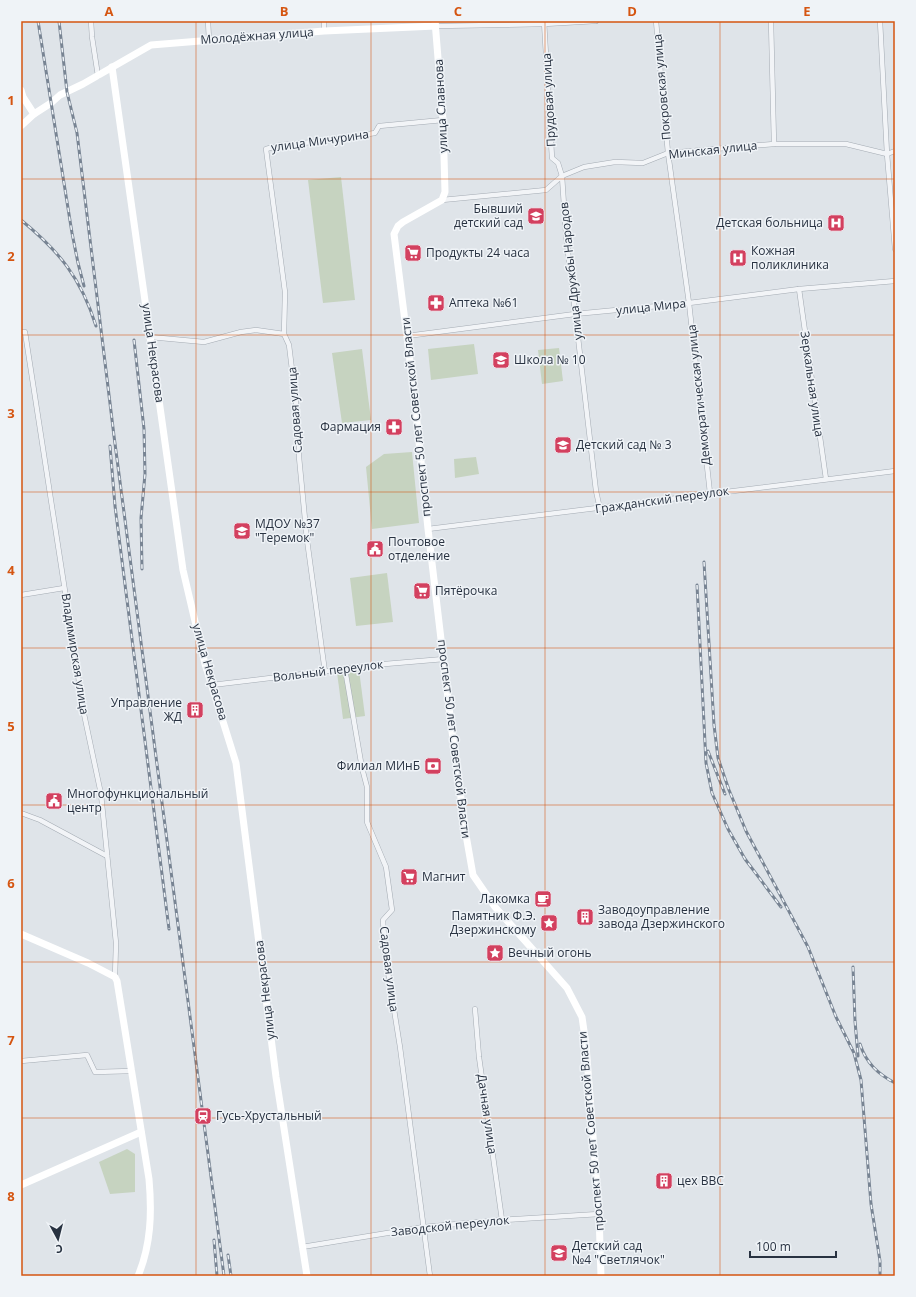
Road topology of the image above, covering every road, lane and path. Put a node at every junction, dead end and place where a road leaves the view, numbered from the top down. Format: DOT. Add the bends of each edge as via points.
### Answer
graph roads {
  1 [pos="91,21"];
  2 [pos="208,21"];
  3 [pos="324,21"];
  4 [pos="596,21"];
  5 [pos="656,21"];
  6 [pos="771,21"];
  7 [pos="880,21"];
  8 [pos="544,23"];
  9 [pos="436,24"];
  10 [pos="324,32"];
  11 [pos="209,40"];
  12 [pos="112,67"];
  13 [pos="98,76"];
  14 [pos="21,90"];
  15 [pos="34,114"];
  16 [pos="443,120"];
  17 [pos="21,126"];
  18 [pos="774,144"];
  19 [pos="266,149"];
  20 [pos="895,151"];
  21 [pos="668,153"];
  22 [pos="887,154"];
  23 [pos="562,176"];
  24 [pos="442,200"];
  25 [pos="895,249"];
  26 [pos="895,281"];
  27 [pos="799,289"];
  28 [pos="689,303"];
  29 [pos="576,314"];
  30 [pos="23,332"];
  31 [pos="284,334"];
  32 [pos="407,336"];
  33 [pos="150,337"];
  34 [pos="895,471"];
  35 [pos="826,479"];
  36 [pos="710,493"];
  37 [pos="600,509"];
  38 [pos="428,529"];
  39 [pos="64,588"];
  40 [pos="21,595"];
  41 [pos="444,659"];
  42 [pos="345,669"];
  43 [pos="324,672"];
  44 [pos="212,685"];
  45 [pos="21,813"];
  46 [pos="107,856"];
  47 [pos="21,934"];
  48 [pos="115,977"];
  49 [pos="474,1009"];
  50 [pos="21,1061"];
  51 [pos="132,1071"];
  52 [pos="141,1132"];
  53 [pos="21,1185"];
  54 [pos="599,1214"];
  55 [pos="502,1220"];
  56 [pos="424,1227"];
  57 [pos="302,1247"];
  58 [pos="138,1276"];
  59 [pos="307,1276"];
  60 [pos="430,1276"];
  61 [pos="601,1276"];
  1 -- 13 [label="street"];
  2 -- 11 [label="street"];
  3 -- 10 [label="street"];
  4 -- 8 [label="street, Молодёжная улица"];
  5 -- 21 [label="street, Покровская улица"];
  6 -- 18 [label="street"];
  7 -- 22 [label="street"];
  8 -- 9 [label="street, Молодёжная улица"];
  8 -- 23 [label="street, Прудовая улица" via="552,158 558,163"];
  9 -- 10 [label="main road, Молодёжная улица"];
  9 -- 16 [label="main road, улица Славнова"];
  10 -- 11 [label="main road, Молодёжная улица"];
  11 -- 12 [label="main road, Молодёжная улица" via="151,45"];
  12 -- 13 [label="main road, Молодёжная улица"];
  12 -- 33 [label="main road, улица Некрасова"];
  13 -- 15 [label="main road, Молодёжная улица" via="60,95"];
  14 -- 15 [label="main road"];
  15 -- 17 [label="main road, Молодёжная улица"];
  16 -- 19 [label="street, улица Мичурина" via="379,126 375,133"];
  16 -- 24 [label="main road, улица Славнова" via="445,192"];
  18 -- 21 [label="street, Минская улица"];
  18 -- 22 [label="street, Минская улица" via="846,144"];
  19 -- 31 [label="street, Садовая улица" via="285,292"];
  20 -- 22 [label="street"];
  21 -- 23 [label="street, Минская улица" via="643,163 615,162 584,167"];
  21 -- 28 [label="street, Демократическая улица"];
  22 -- 25 [label="street"];
  23 -- 24 [label="street, Минская улица" via="546,190"];
  23 -- 29 [label="street, улица Дружбы Народов"];
  24 -- 32 [label="main road, проспект 50 лет Советской Власти" via="403,222 394,234"];
  26 -- 27 [label="street, улица Мира"];
  27 -- 28 [label="street, улица Мира"];
  27 -- 35 [label="street, Зеркальная улица"];
  28 -- 29 [label="street, улица Мира"];
  28 -- 36 [label="street, Демократическая улица"];
  29 -- 32 [label="street, улица Мира"];
  29 -- 37 [label="street, улица Дружбы Народов"];
  30 -- 39 [label="street, Владимирская улица"];
  31 -- 33 [label="street" via="256,330 204,342"];
  31 -- 43 [label="street, Садовая улица" via="289,345 298,420 298,457"];
  32 -- 38 [label="main road, проспект 50 лет Советской Власти"];
  33 -- 44 [label="main road, улица Некрасова" via="183,570"];
  34 -- 35 [label="street, Гражданский переулок"];
  35 -- 36 [label="street, Гражданский переулок"];
  36 -- 37 [label="street, Гражданский переулок"];
  37 -- 38 [label="street, Гражданский переулок"];
  38 -- 41 [label="main road, проспект 50 лет Советской Власти"];
  39 -- 40 [label="street"];
  39 -- 46 [label="street, Владимирская улица" via="84,714 101,794"];
  41 -- 42 [label="street, Вольный переулок"];
  41 -- 54 [label="main road, проспект 50 лет Советской Власти" via="472,876 495,907 567,988 582,1017"];
  42 -- 43 [label="street, Вольный переулок"];
  42 -- 56 [label="street, Садовая улица" via="367,787 367,822 386,866 392,910 382,920 385,953"];
  43 -- 44 [label="street, Вольный переулок"];
  44 -- 57 [label="main road, улица Некрасова" via="236,763 276,1077"];
  45 -- 46 [label="street" via="40,820"];
  46 -- 48 [label="street, Владимирская улица" via="116,943"];
  47 -- 48 [label="main road"];
  48 -- 51 [label="main road"];
  49 -- 55 [label="street, Дачная улица"];
  50 -- 51 [label="street" via="87,1055 95,1072"];
  51 -- 52 [label="main road"];
  52 -- 53 [label="main road"];
  52 -- 58 [label="main road" via="151,1200 148,1245"];
  54 -- 55 [label="street, Заводской переулок"];
  54 -- 61 [label="main road, проспект 50 лет Советской Власти"];
  55 -- 56 [label="street, Заводской переулок"];
  56 -- 57 [label="street, Заводской переулок"];
  56 -- 60 [label="street, Садовая улица"];
  57 -- 59 [label="main road, улица Некрасова"];
}
